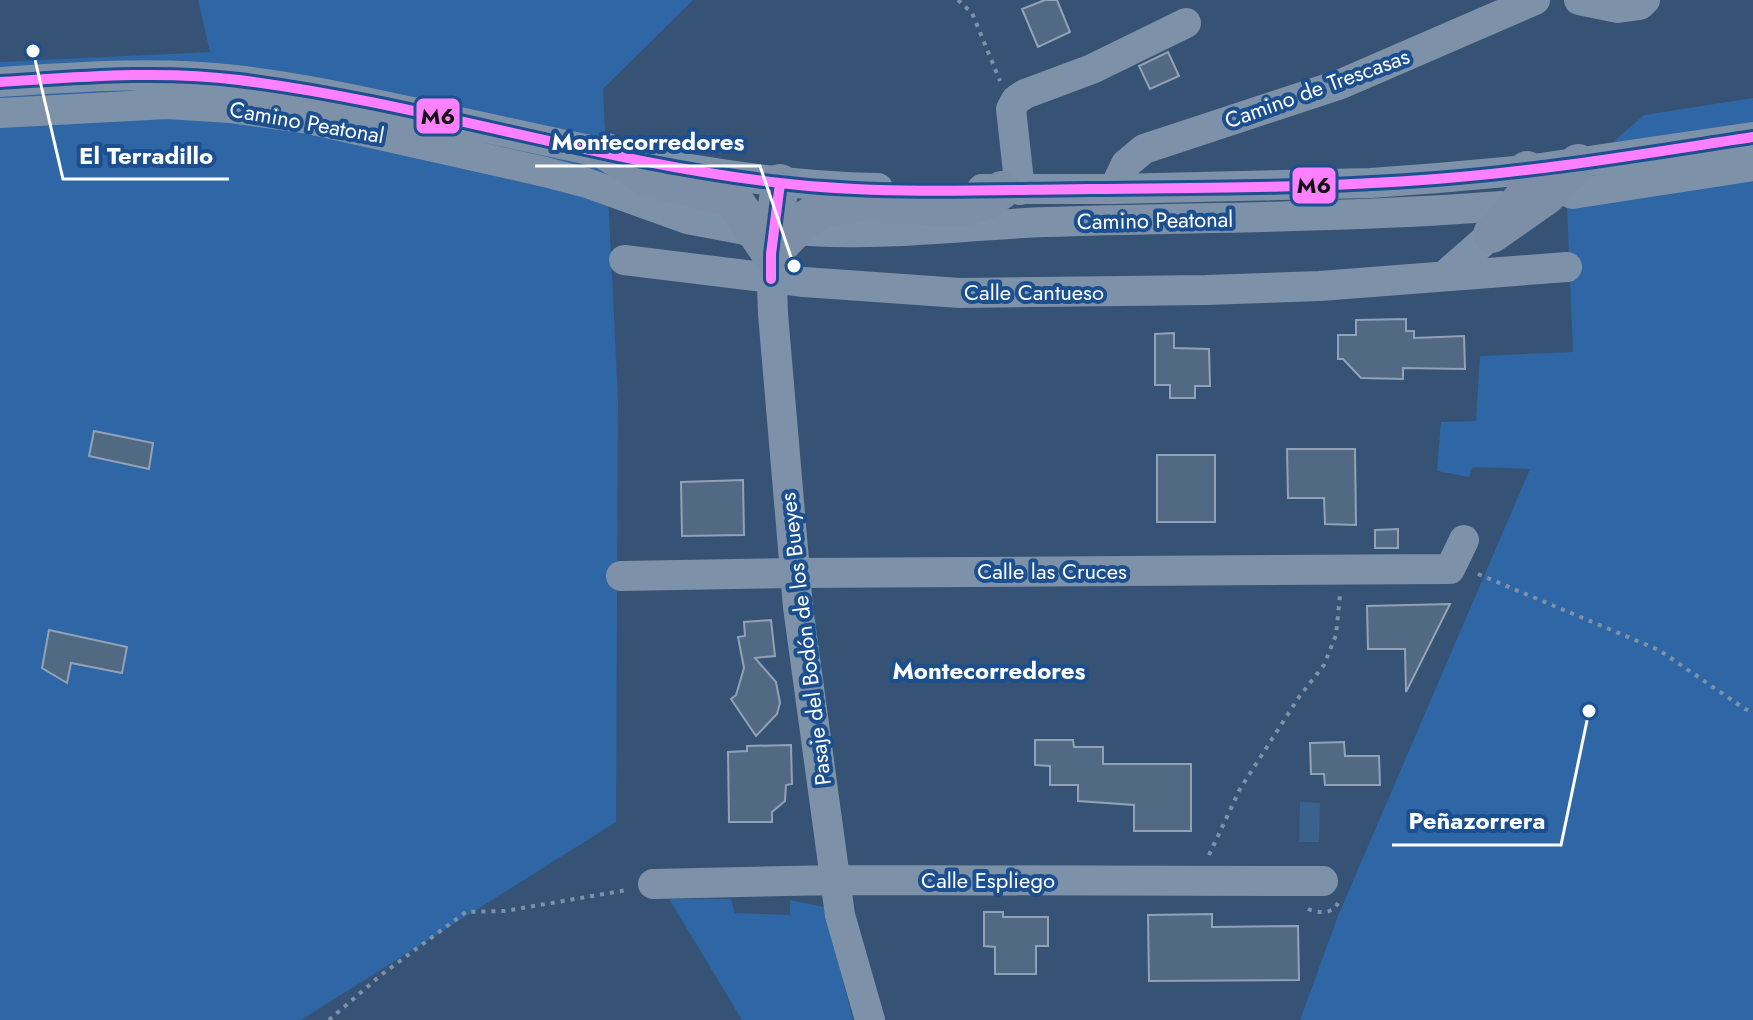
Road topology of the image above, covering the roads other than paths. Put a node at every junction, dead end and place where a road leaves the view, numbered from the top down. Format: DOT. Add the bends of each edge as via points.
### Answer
graph roads {
  1 [pos="1535,0"];
  2 [pos="1579,0"];
  3 [pos="1645,0"];
  4 [pos="1186,23"];
  5 [pos="0,64"];
  6 [pos="118,75"];
  7 [pos="0,82"];
  8 [pos="0,113"];
  9 [pos="1753,137"];
  10 [pos="607,152"];
  11 [pos="1753,166"];
  12 [pos="1527,170"];
  13 [pos="1575,178"];
  14 [pos="780,183"];
  15 [pos="1114,189"];
  16 [pos="1011,190"];
  17 [pos="1497,220"];
  18 [pos="809,231"];
  19 [pos="763,254"];
  20 [pos="624,260"];
  21 [pos="1567,267"];
  22 [pos="1444,276"];
  23 [pos="1458,552"];
  24 [pos="795,573"];
  25 [pos="621,576"];
  26 [pos="835,880"];
  27 [pos="1323,881"];
  28 [pos="653,884"];
  29 [pos="870,1020"];
  1 -- 15 [label="street, Camino de Trescasas" via="1341,84 1144,149 1126,164"];
  2 -- 3 [label="street" via="1618,8"];
  4 -- 16 [label="street" via="1016,100 1011,109"];
  5 -- 6 [label="street" via="92,60"];
  6 -- 7 [label="street"];
  6 -- 10 [label="street" via="193,76 299,89"];
  8 -- 19 [label="street, Camino Peatonal" via="167,104 283,114 573,179 687,219"];
  9 -- 13 [label="street"];
  10 -- 14 [label="street"];
  10 -- 19 [label="main road" via="650,179 727,197 744,214"];
  11 -- 13 [label="street"];
  12 -- 13 [label="street"];
  12 -- 15 [label="street" via="1371,183"];
  12 -- 17 [label="main road" via="1526,194"];
  13 -- 17 [label="main road"];
  14 -- 16 [label="street"];
  14 -- 19 [label="main road"];
  15 -- 16 [label="street"];
  16 -- 19 [label="main road" via="954,208 832,206"];
  17 -- 18 [label="street, Camino Peatonal" via="1343,217"];
  17 -- 22 [label="street"];
  19 -- 20 [label="street, Calle Cantueso"];
  19 -- 22 [label="street, Calle Cantueso" via="960,293 1320,286"];
  19 -- 24 [label="street, Pasaje del Bodón de los Bueyes"];
  21 -- 22 [label="street, Calle Cantueso"];
  23 -- 24 [label="street, Calle las Cruces" via="1450,569"];
  24 -- 25 [label="street, Calle las Cruces"];
  24 -- 26 [label="street, Pasaje del Bodón de los Bueyes"];
  26 -- 27 [label="street, Calle Espliego"];
  26 -- 28 [label="street, Calle Espliego"];
  26 -- 29 [label="street, Pasaje del Bodón de los Bueyes"];
}
